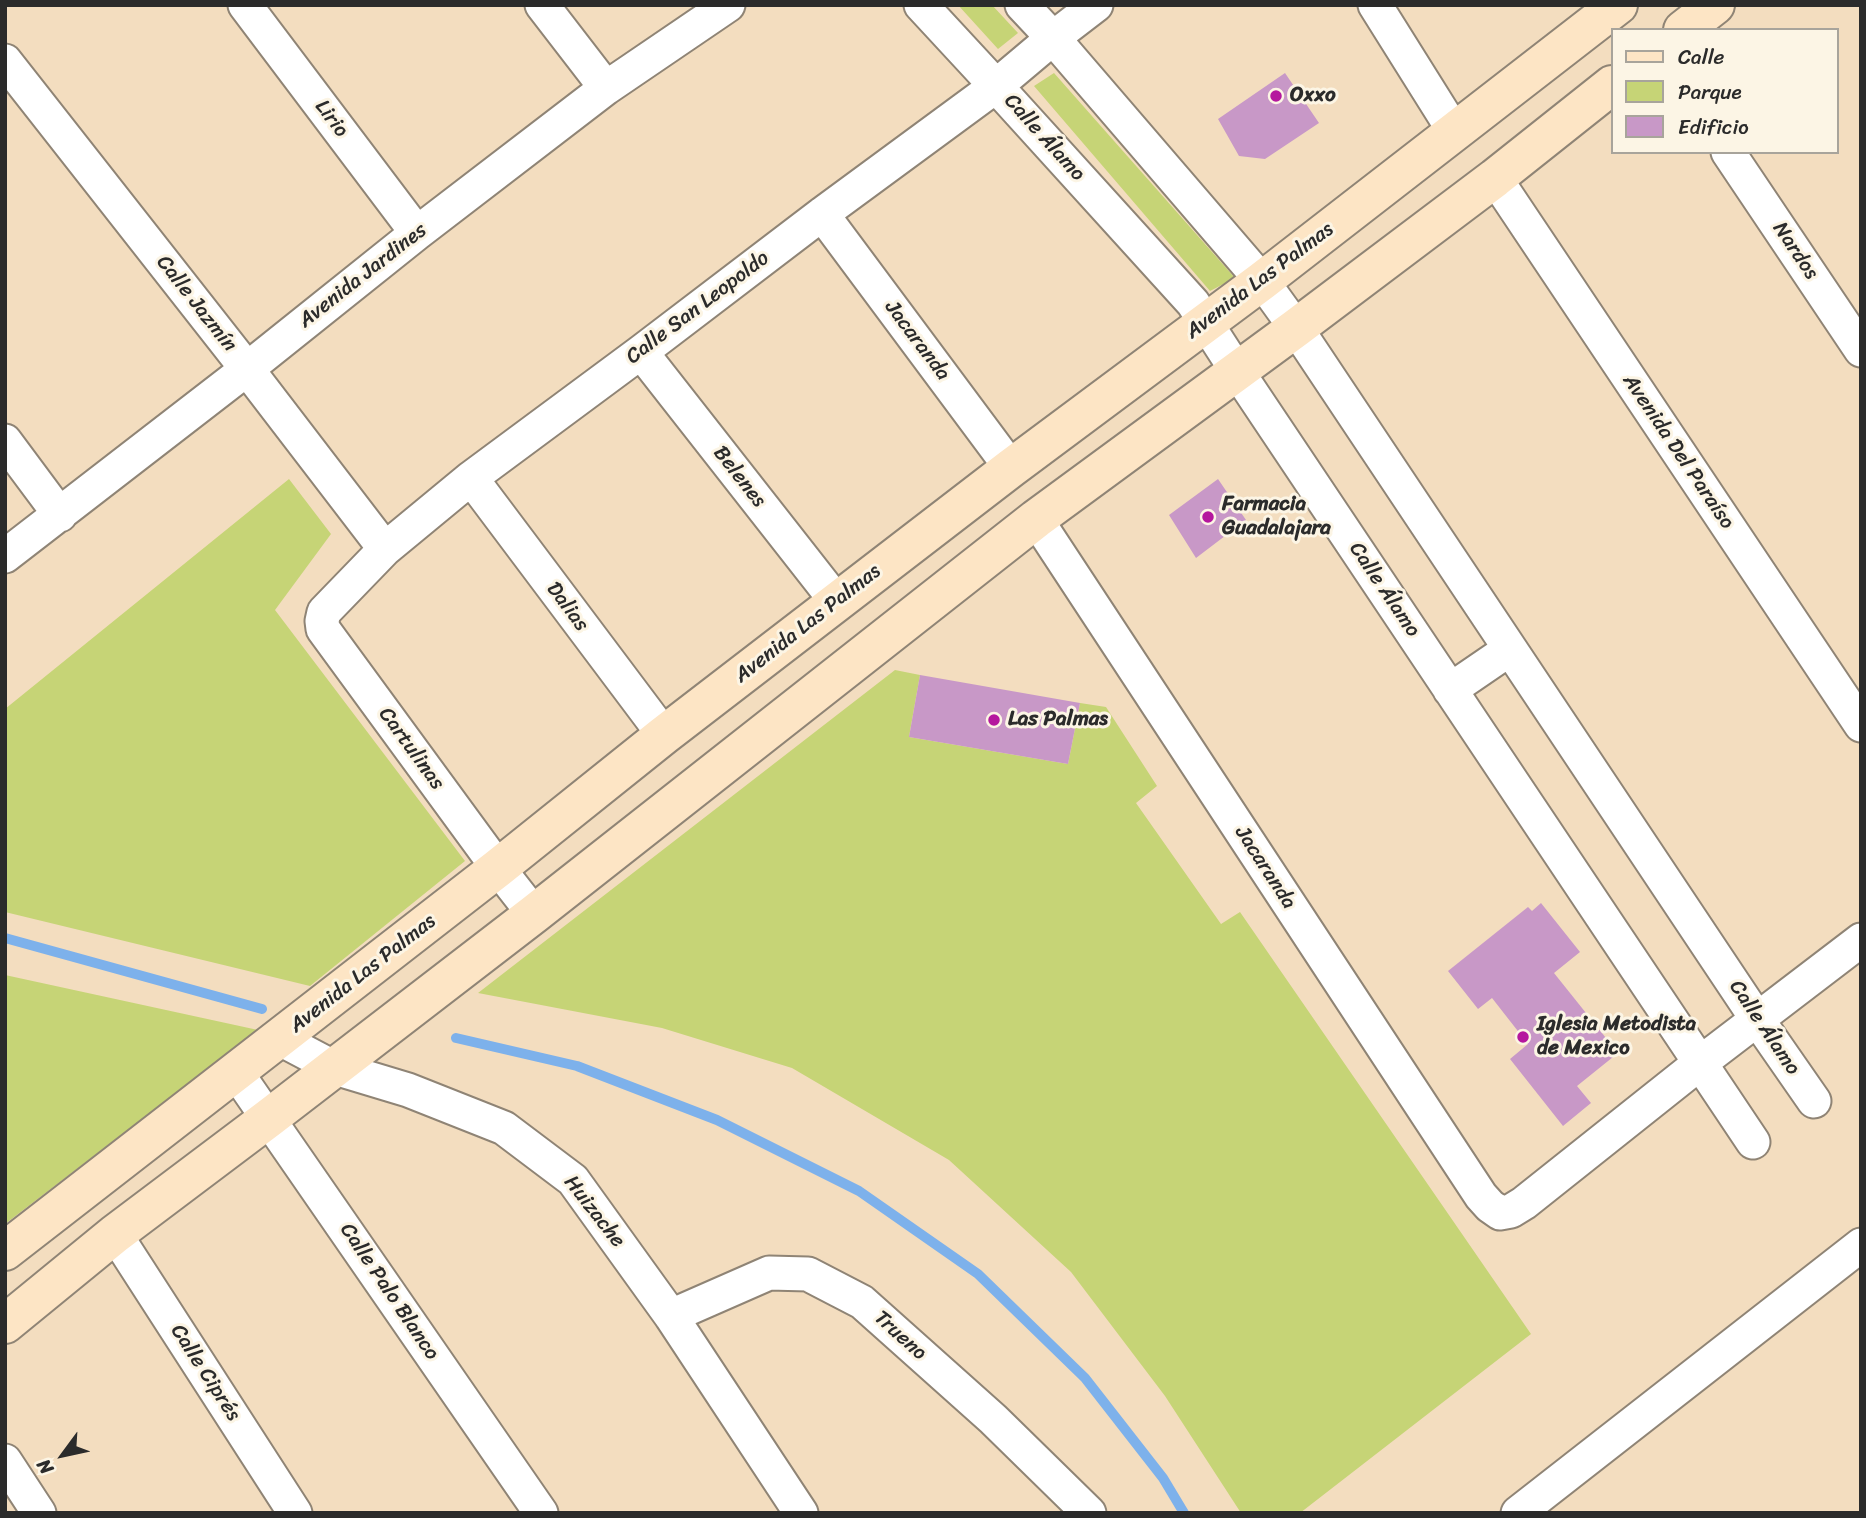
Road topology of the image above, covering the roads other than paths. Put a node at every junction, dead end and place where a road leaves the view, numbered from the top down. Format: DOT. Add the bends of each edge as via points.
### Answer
graph roads {
  1 [pos="245,5"];
  2 [pos="542,5"];
  3 [pos="727,5"];
  4 [pos="921,5"];
  5 [pos="1022,5"];
  6 [pos="1096,5"];
  7 [pos="1375,5"];
  8 [pos="1618,5"];
  9 [pos="1715,5"];
  10 [pos="1686,28"];
  11 [pos="1053,38"];
  12 [pos="5,61"];
  13 [pos="996,86"];
  14 [pos="1610,87"];
  15 [pos="606,88"];
  16 [pos="1454,131"];
  17 [pos="1729,154"];
  18 [pos="1494,178"];
  19 [pos="822,214"];
  20 [pos="417,233"];
  21 [pos="1262,281"];
  22 [pos="1205,323"];
  23 [pos="1296,328"];
  24 [pos="1861,350"];
  25 [pos="641,352"];
  26 [pos="247,369"];
  27 [pos="1237,371"];
  28 [pos="5,441"];
  29 [pos="1011,468"];
  30 [pos="471,478"];
  31 [pos="60,515"];
  32 [pos="1036,519"];
  33 [pos="385,549"];
  34 [pos="5,556"];
  35 [pos="837,602"];
  36 [pos="323,629"];
  37 [pos="1510,649"];
  38 [pos="1450,690"];
  39 [pos="1861,725"];
  40 [pos="664,735"];
  41 [pos="498,868"];
  42 [pos="534,914"];
  43 [pos="1861,940"];
  44 [pos="1757,1019"];
  45 [pos="280,1039"];
  46 [pos="1700,1063"];
  47 [pos="335,1068"];
  48 [pos="236,1072"];
  49 [pos="1814,1101"];
  50 [pos="270,1118"];
  51 [pos="1753,1143"];
  52 [pos="115,1234"];
  53 [pos="1861,1245"];
  54 [pos="5,1251"];
  55 [pos="671,1316"];
  56 [pos="5,1324"];
  57 [pos="5,1461"];
  58 [pos="39,1513"];
  59 [pos="295,1513"];
  60 [pos="541,1513"];
  61 [pos="802,1513"];
  62 [pos="1089,1513"];
  63 [pos="1518,1513"];
  1 -- 20 [label="street, Lirio"];
  2 -- 15 [label="street"];
  3 -- 15 [label="street, Avenida Jardines"];
  4 -- 13 [label="street, Calle Álamo"];
  5 -- 11 [label="street, Calle Álamo"];
  6 -- 11 [label="street, Calle San Leopoldo"];
  7 -- 16 [label="street"];
  8 -- 16 [label="street, Avenida Las Palmas"];
  9 -- 10 [label="street"];
  11 -- 13 [label="street, Calle San Leopoldo"];
  11 -- 21 [label="street, Calle Álamo"];
  12 -- 26 [label="street, Calle Jazmín"];
  13 -- 19 [label="street, Calle San Leopoldo"];
  13 -- 22 [label="street, Calle Álamo" via="1193,303"];
  14 -- 18 [label="street"];
  15 -- 20 [label="street, Avenida Jardines"];
  16 -- 21 [label="street, Avenida Las Palmas"];
  17 -- 24 [label="street, Nardos"];
  18 -- 23 [label="street"];
  18 -- 39 [label="street, Avenida Del Paraíso"];
  19 -- 25 [label="street, Calle San Leopoldo"];
  19 -- 29 [label="street, Jacaranda"];
  20 -- 26 [label="street, Avenida Jardines"];
  21 -- 22 [label="street, Avenida Las Palmas"];
  21 -- 23 [label="street, Calle Álamo"];
  22 -- 27 [label="street, Calle Álamo"];
  22 -- 29 [label="street, Avenida Las Palmas"];
  23 -- 27 [label="street"];
  23 -- 37 [label="street, Calle Álamo"];
  25 -- 30 [label="street, Calle San Leopoldo"];
  25 -- 35 [label="street, Belenes"];
  26 -- 31 [label="street, Avenida Jardines"];
  26 -- 33 [label="street, Calle Jazmín"];
  27 -- 32 [label="street"];
  27 -- 38 [label="street, Calle Álamo"];
  28 -- 31 [label="street"];
  29 -- 35 [label="street, Avenida Las Palmas"];
  30 -- 33 [label="street, Calle San Leopoldo"];
  30 -- 40 [label="street, Dalias"];
  31 -- 34 [label="street, Avenida Jardines"];
  32 -- 42 [label="street"];
  32 -- 46 [label="street, Jacaranda" via="1490,1206 1500,1213 1511,1211"];
  33 -- 36 [label="street, Calle San Leopoldo" via="324,612"];
  35 -- 40 [label="street, Avenida Las Palmas"];
  36 -- 41 [label="street, Cartulinas"];
  37 -- 38 [label="street"];
  37 -- 44 [label="street, Calle Álamo"];
  38 -- 46 [label="street, Calle Álamo"];
  40 -- 41 [label="street, Avenida Las Palmas"];
  41 -- 42 [label="street, Cartulinas"];
  41 -- 45 [label="street, Avenida Las Palmas"];
  42 -- 47 [label="street"];
  43 -- 44 [label="street"];
  44 -- 46 [label="street"];
  44 -- 49 [label="street, Calle Álamo"];
  45 -- 47 [label="street, Huizache"];
  45 -- 48 [label="street, Avenida Las Palmas"];
  46 -- 51 [label="street, Calle Álamo"];
  47 -- 50 [label="street"];
  47 -- 55 [label="street, Huizache" via="408,1090 504,1128 573,1180"];
  48 -- 50 [label="street, Calle Palo Blanco"];
  48 -- 54 [label="street, Avenida Las Palmas"];
  50 -- 52 [label="street"];
  50 -- 60 [label="street, Calle Palo Blanco"];
  52 -- 56 [label="street"];
  52 -- 59 [label="street, Calle Ciprés"];
  53 -- 63 [label="street"];
  55 -- 61 [label="street, Huizache"];
  55 -- 62 [label="street, Trueno" via="769,1273 808,1274 862,1302"];
  57 -- 58 [label="street"];
}
